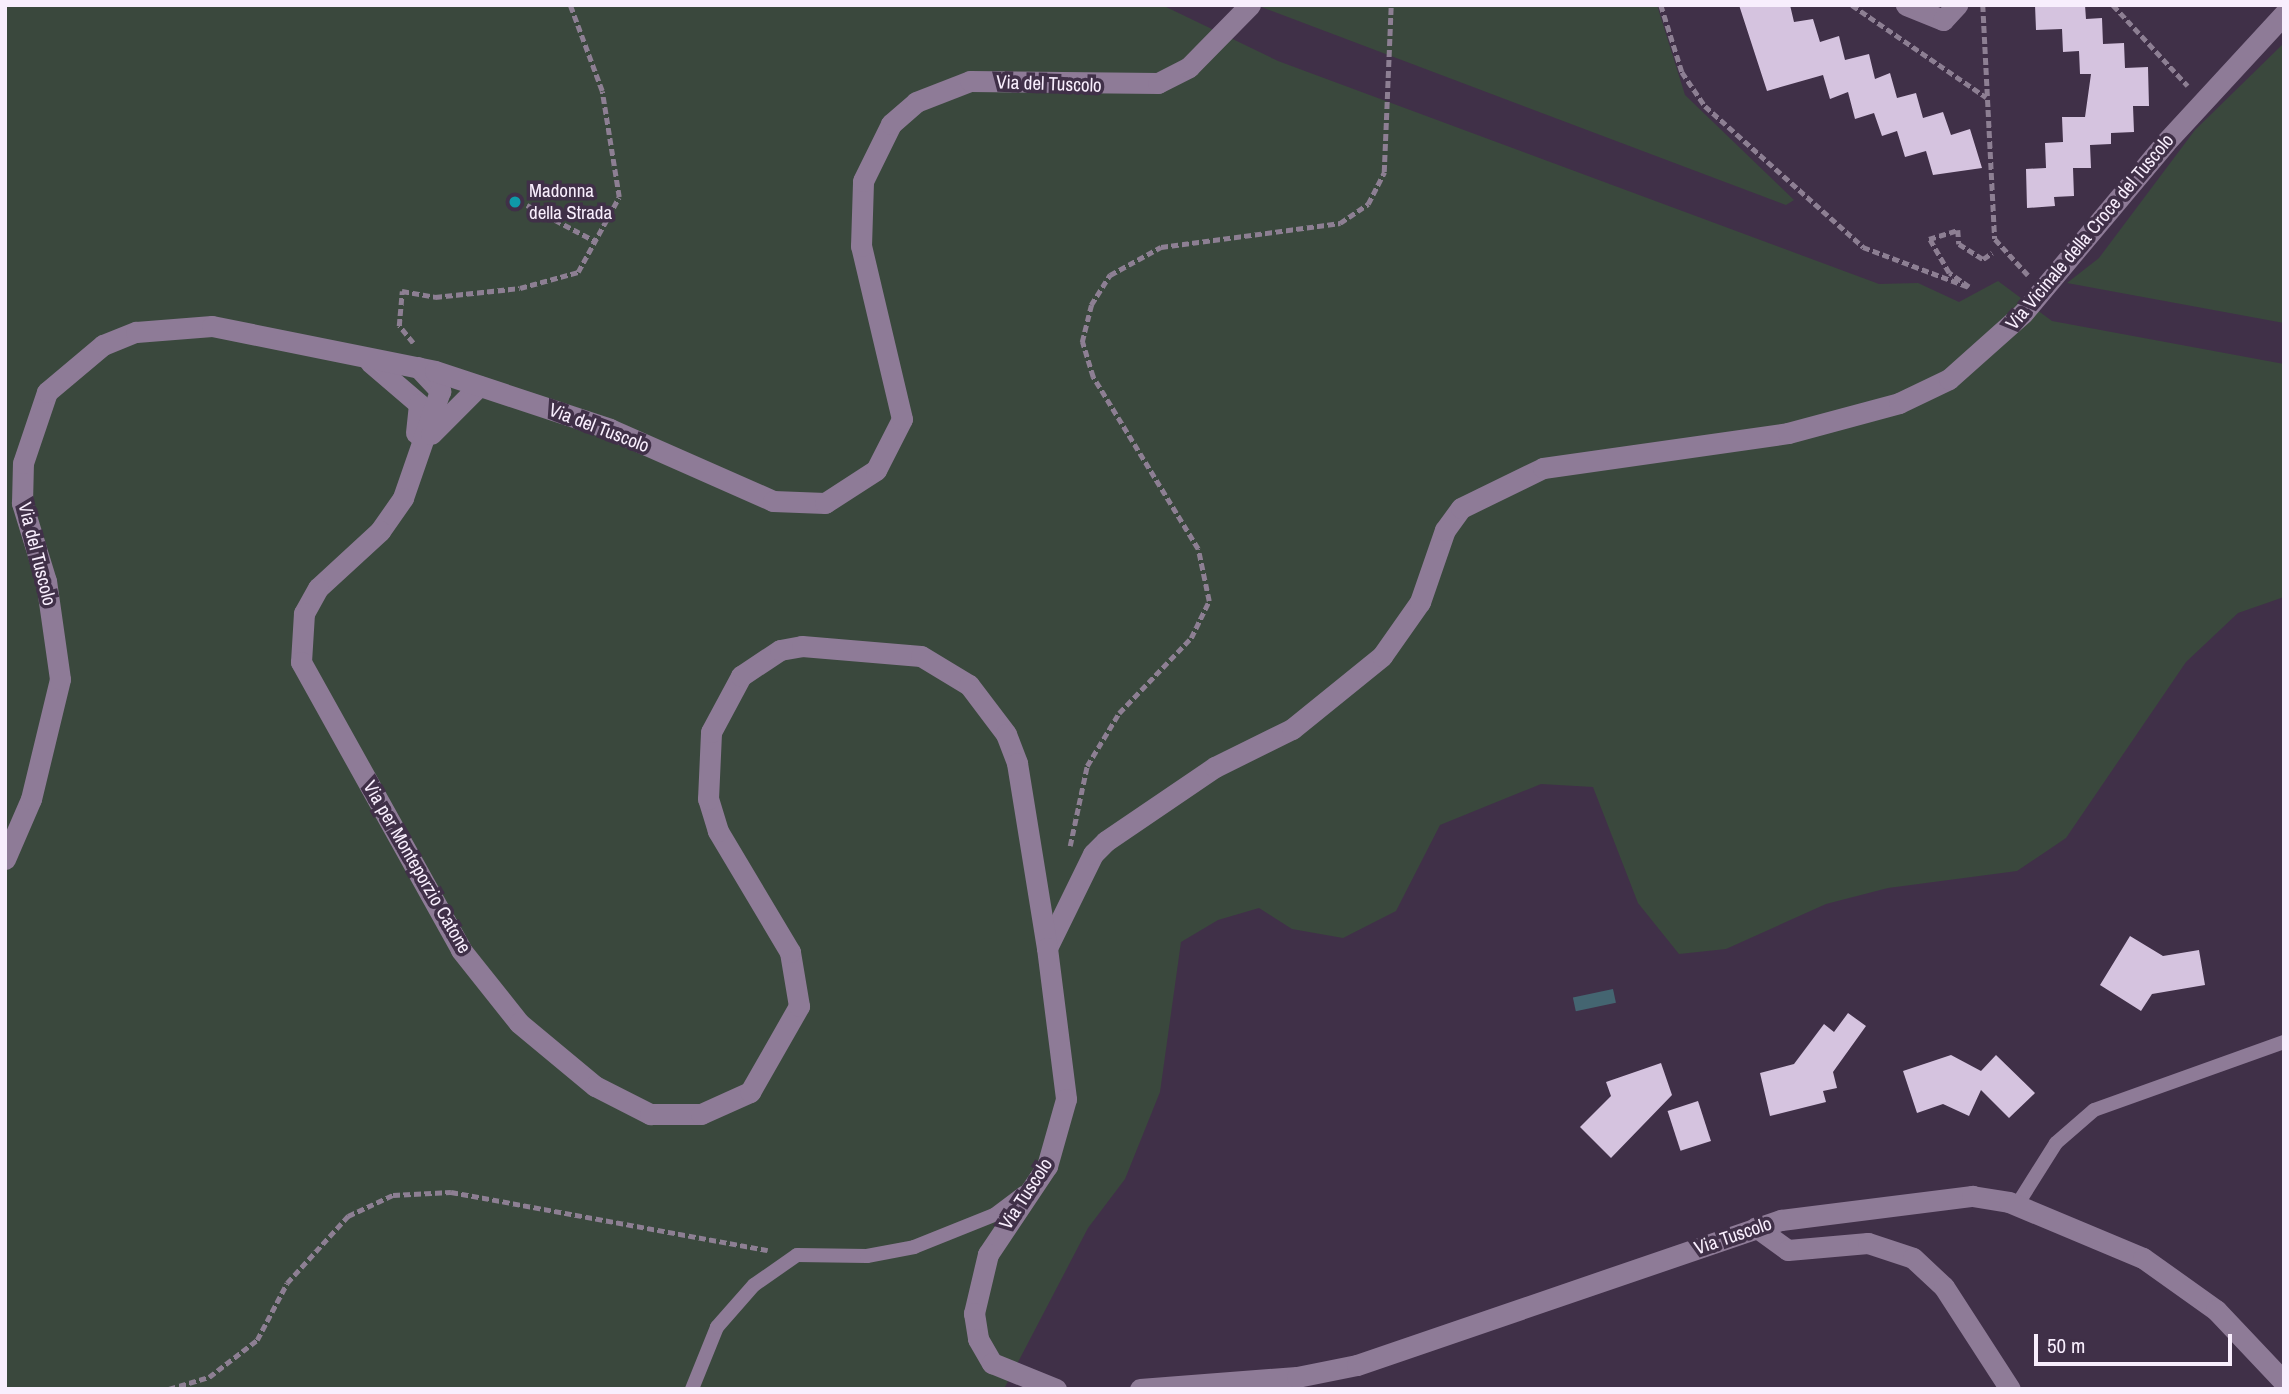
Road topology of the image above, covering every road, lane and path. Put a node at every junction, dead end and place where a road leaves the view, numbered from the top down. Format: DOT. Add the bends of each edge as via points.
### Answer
graph roads {
  1 [pos="570,5"];
  2 [pos="1251,5"];
  3 [pos="1391,5"];
  4 [pos="1661,5"];
  5 [pos="1852,5"];
  6 [pos="1906,5"];
  7 [pos="1957,5"];
  8 [pos="1983,5"];
  9 [pos="2113,5"];
  10 [pos="2284,13"];
  11 [pos="2194,93"];
  12 [pos="1986,97"];
  13 [pos="527,205"];
  14 [pos="595,241"];
  15 [pos="1992,253"];
  16 [pos="2043,291"];
  17 [pos="357,354"];
  18 [pos="426,369"];
  19 [pos="479,386"];
  20 [pos="412,466"];
  21 [pos="1070,852"];
  22 [pos="5,859"];
  23 [pos="1047,948"];
  24 [pos="2284,1042"];
  25 [pos="1052,1156"];
  26 [pos="2017,1205"];
  27 [pos="1756,1227"];
  28 [pos="797,1255"];
  29 [pos="2284,1382"];
  30 [pos="169,1389"];
  31 [pos="692,1389"];
  32 [pos="1056,1389"];
  33 [pos="1140,1389"];
  34 [pos="2010,1389"];
  1 -- 14 [label="path" via="602,91 619,197"];
  2 -- 19 [label="street, Via del Tuscolo" via="1189,67 1158,83 970,81 916,102 891,124 863,181 861,246 866,286 903,401 902,419 876,470 840,498 805,506 774,501 610,429"];
  3 -- 21 [label="path" via="1384,172 1368,204 1340,223 1161,247 1110,275 1091,305 1082,342 1093,377 1198,549 1209,601 1191,638 1119,713 1087,766"];
  4 -- 15 [label="path" via="1682,72 1705,106 1863,247 1969,287 1950,273 1929,239 1958,230 1959,244 1983,259"];
  5 -- 12 [label="path"];
  6 -- 7 [label="street" via="1930,20 1943,20"];
  8 -- 12 [label="path"];
  9 -- 11 [label="path"];
  10 -- 16 [label="street, Via Vicinale della Croce del Tuscolo" via="2165,143"];
  12 -- 16 [label="path" via="1996,239"];
  13 -- 14 [label="path"];
  14 -- 18 [label="path" via="578,272 520,288 435,297 402,291 399,326"];
  16 -- 23 [label="street, Via Vicinale della Croce del Tuscolo" via="1975,360 1899,403 1747,442 1554,465 1461,508 1445,530 1420,602 1382,656 1292,729 1215,767 1106,841 1093,854"];
  17 -- 18 [label="street, Via del Tuscolo"];
  17 -- 20 [label="street" via="419,404"];
  17 -- 22 [label="street, Via del Tuscolo" via="212,326 178,326 103,345 47,392 32,424 22,503 46,581 60,679 31,799"];
  18 -- 19 [label="street, Via del Tuscolo"];
  18 -- 20 [label="street" via="440,391"];
  19 -- 20 [label="street" via="439,419"];
  20 -- 23 [label="street, Via per Monteporzio Catone" via="403,498 380,531 309,604 299,635 301,662 461,950 519,1023 595,1086 650,1114 701,1114 750,1092 799,1006 790,952 718,831 705,764 711,732 741,677 780,650 827,645 921,656 976,692 1017,763"];
  23 -- 25 [label="street, Via Tuscolo" via="1066,1099"];
  24 -- 26 [label="lane" via="2094,1110 2056,1143"];
  25 -- 28 [label="lane" via="1022,1195 961,1229 867,1256"];
  25 -- 32 [label="street, Via Tuscolo" via="988,1254 974,1313 978,1339 992,1363"];
  26 -- 27 [label="street, Via Tuscolo" via="1947,1197"];
  26 -- 29 [label="street, Via Tuscolo" via="2110,1241 2179,1281 2235,1328"];
  27 -- 33 [label="street, Via Tuscolo" via="1377,1360 1297,1377"];
  27 -- 34 [label="street" via="1788,1250 1868,1243 1913,1258 1944,1287"];
  28 -- 30 [label="path" via="451,1192 393,1195 348,1216 286,1283 257,1340 209,1377"];
  28 -- 31 [label="lane" via="754,1285 717,1327"];
}
